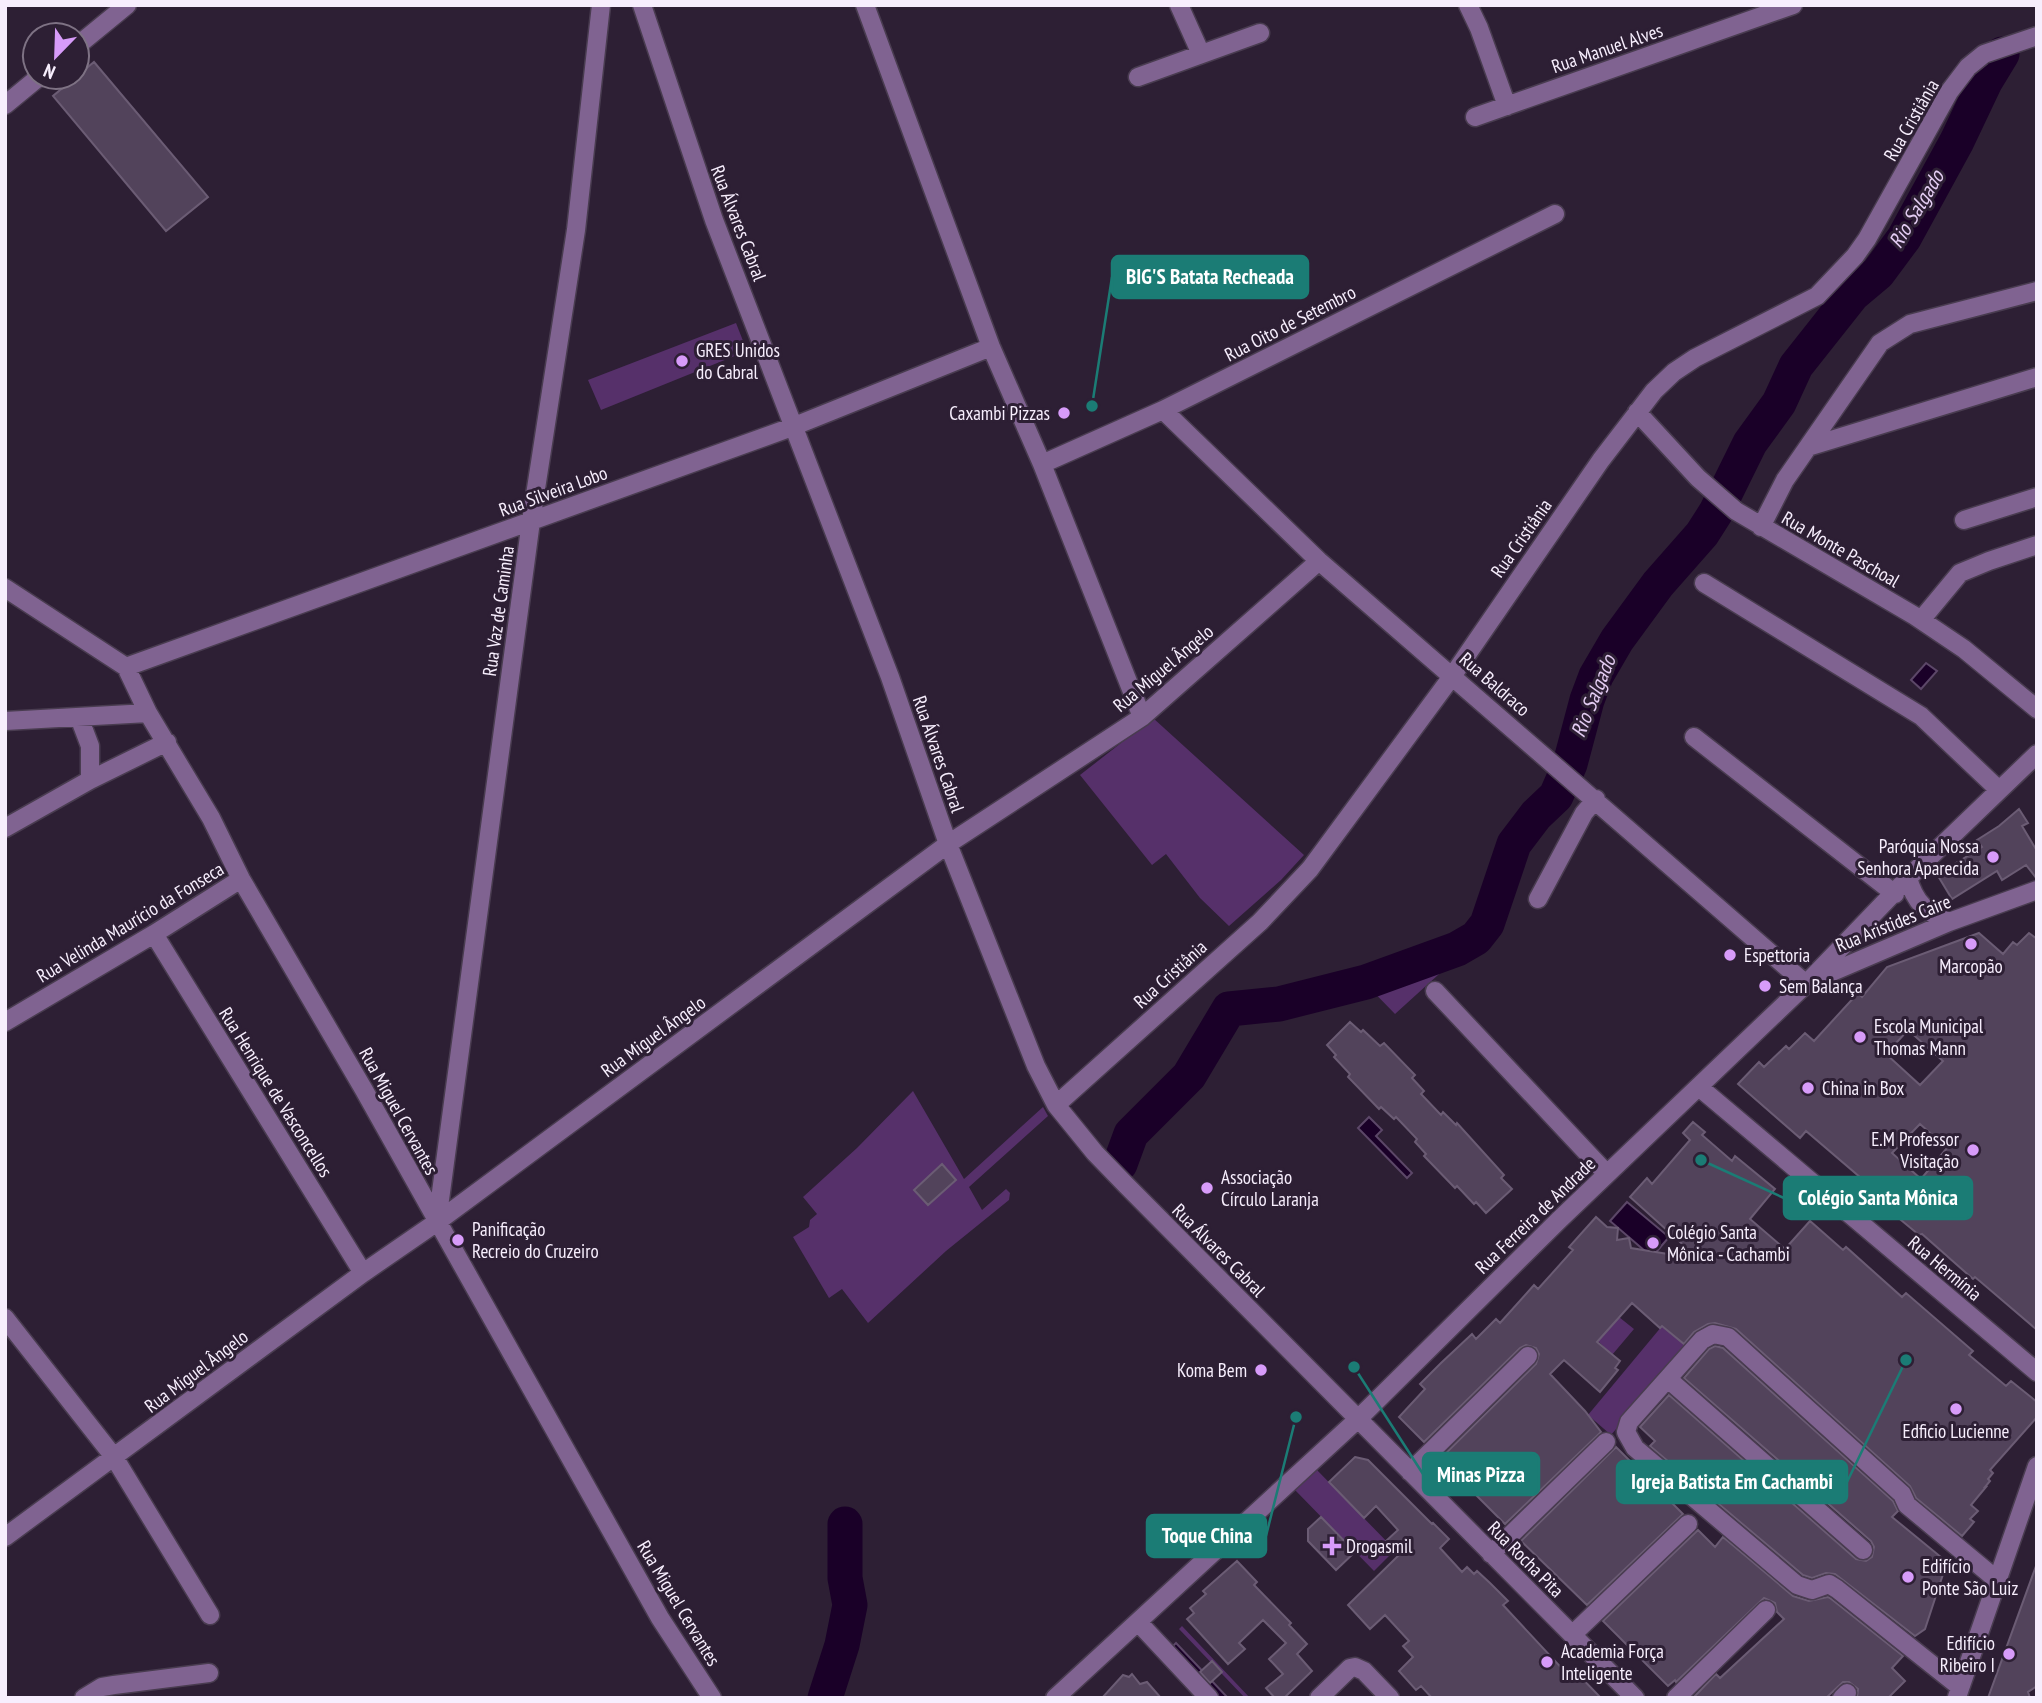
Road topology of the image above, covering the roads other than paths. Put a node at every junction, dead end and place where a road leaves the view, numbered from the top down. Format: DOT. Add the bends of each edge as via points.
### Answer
graph roads {
  1 [pos="127,5"];
  2 [pos="601,5"];
  3 [pos="642,5"];
  4 [pos="865,5"];
  5 [pos="1179,5"];
  6 [pos="1468,5"];
  7 [pos="1793,5"];
  8 [pos="1259,33"];
  9 [pos="91,35"];
  10 [pos="2037,36"];
  11 [pos="1201,54"];
  12 [pos="1138,77"];
  13 [pos="22,91"];
  14 [pos="5,105"];
  15 [pos="1507,106"];
  16 [pos="1475,117"];
  17 [pos="1555,214"];
  18 [pos="2037,291"];
  19 [pos="991,347"];
  20 [pos="2037,377"];
  21 [pos="1163,410"];
  22 [pos="1637,412"];
  23 [pos="792,427"];
  24 [pos="1808,447"];
  25 [pos="1042,464"];
  26 [pos="2037,497"];
  27 [pos="1964,520"];
  28 [pos="531,522"];
  29 [pos="1761,527"];
  30 [pos="2037,545"];
  31 [pos="1319,561"];
  32 [pos="1704,583"];
  33 [pos="5,588"];
  34 [pos="1921,620"];
  35 [pos="127,667"];
  36 [pos="1453,675"];
  37 [pos="2037,709"];
  38 [pos="148,713"];
  39 [pos="79,716"];
  40 [pos="1142,717"];
  41 [pos="5,721"];
  42 [pos="1694,737"];
  43 [pos="167,742"];
  44 [pos="2037,754"];
  45 [pos="90,780"];
  46 [pos="1999,790"];
  47 [pos="1593,797"];
  48 [pos="5,828"];
  49 [pos="948,844"];
  50 [pos="1908,878"];
  51 [pos="241,879"];
  52 [pos="2037,890"];
  53 [pos="1895,894"];
  54 [pos="1538,898"];
  55 [pos="1949,922"];
  56 [pos="154,934"];
  57 [pos="1806,984"];
  58 [pos="1435,991"];
  59 [pos="5,1022"];
  60 [pos="1699,1087"];
  61 [pos="1056,1105"];
  62 [pos="1607,1174"];
  63 [pos="437,1222"];
  64 [pos="363,1273"];
  65 [pos="5,1318"];
  66 [pos="1528,1356"];
  67 [pos="2037,1372"];
  68 [pos="1668,1379"];
  69 [pos="1357,1420"];
  70 [pos="1606,1442"];
  71 [pos="114,1457"];
  72 [pos="2036,1469"];
  73 [pos="1409,1472"];
  74 [pos="1688,1524"];
  75 [pos="5,1537"];
  76 [pos="1863,1550"];
  77 [pos="1491,1554"];
  78 [pos="1997,1580"];
  79 [pos="1766,1610"];
  80 [pos="210,1615"];
  81 [pos="1138,1622"];
  82 [pos="1572,1635"];
  83 [pos="209,1673"];
  84 [pos="1959,1692"];
  85 [pos="84,1698"];
  86 [pos="712,1698"];
  87 [pos="1055,1698"];
  88 [pos="1209,1698"];
  89 [pos="1319,1698"];
  90 [pos="1390,1698"];
  91 [pos="1635,1698"];
  92 [pos="1676,1698"];
  1 -- 9 [label="street"];
  2 -- 28 [label="street, Rua Vaz de Caminha" via="576,230"];
  3 -- 23 [label="street, Rua Álvares Cabral" via="684,135"];
  4 -- 19 [label="street"];
  5 -- 11 [label="street"];
  6 -- 15 [label="street"];
  7 -- 15 [label="street, Rua Manuel Alves"];
  8 -- 11 [label="street"];
  10 -- 22 [label="street, Rua Cristiânia" via="1984,54 1968,67 1949,92 1867,239 1817,296 1695,358 1667,378"];
  11 -- 12 [label="street"];
  13 -- 14 [label="street"];
  15 -- 16 [label="street, Rua Manuel Alves"];
  17 -- 21 [label="street, Rua Oito de Setembro"];
  18 -- 24 [label="street" via="1910,324 1890,335 1874,349"];
  19 -- 23 [label="street, Rua Silveira Lobo"];
  19 -- 25 [label="street"];
  20 -- 24 [label="street"];
  21 -- 25 [label="street, Rua Oito de Setembro"];
  21 -- 31 [label="street, Rua Baldraco"];
  22 -- 29 [label="street, Rua Monte Paschoal" via="1698,478"];
  22 -- 36 [label="street, Rua Cristiânia"];
  23 -- 28 [label="street, Rua Silveira Lobo"];
  23 -- 49 [label="street, Rua Álvares Cabral" via="890,677"];
  24 -- 29 [label="street"];
  25 -- 40 [label="street"];
  26 -- 27 [label="street"];
  28 -- 35 [label="street, Rua Silveira Lobo"];
  28 -- 63 [label="street, Rua Vaz de Caminha"];
  29 -- 34 [label="street, Rua Monte Paschoal"];
  30 -- 34 [label="street" via="1960,573"];
  31 -- 36 [label="street, Rua Baldraco"];
  31 -- 40 [label="street, Rua Miguel Ângelo"];
  32 -- 46 [label="street" via="1922,716"];
  33 -- 35 [label="street"];
  34 -- 37 [label="street, Rua Monte Paschoal"];
  35 -- 38 [label="street, Rua Miguel Cervantes"];
  36 -- 47 [label="street, Rua Baldraco"];
  36 -- 61 [label="street, Rua Cristiânia" via="1296,886"];
  38 -- 39 [label="street"];
  38 -- 43 [label="street, Rua Miguel Cervantes"];
  39 -- 41 [label="street"];
  39 -- 45 [label="street" via="90,746"];
  40 -- 49 [label="street, Rua Miguel Ângelo"];
  42 -- 53 [label="street"];
  43 -- 45 [label="street"];
  43 -- 51 [label="street, Rua Miguel Cervantes"];
  44 -- 46 [label="street, Rua Ferreira de Andrade"];
  45 -- 48 [label="street"];
  46 -- 50 [label="street, Rua Ferreira de Andrade"];
  47 -- 54 [label="street"];
  47 -- 57 [label="street, Rua Baldraco"];
  49 -- 61 [label="street, Rua Álvares Cabral"];
  49 -- 63 [label="street, Rua Miguel Ângelo"];
  50 -- 53 [label="street, Rua Ferreira de Andrade"];
  50 -- 55 [label="street" via="1920,905"];
  51 -- 56 [label="street, Rua Velinda Maurício da Fonseca"];
  51 -- 63 [label="street, Rua Miguel Cervantes"];
  52 -- 55 [label="street, Rua Aristides Caire"];
  53 -- 57 [label="street, Rua Ferreira de Andrade"];
  55 -- 57 [label="street, Rua Aristides Caire"];
  56 -- 59 [label="street, Rua Velinda Maurício da Fonseca"];
  56 -- 64 [label="street, Rua Henrique de Vasconcellos"];
  57 -- 60 [label="street, Rua Ferreira de Andrade"];
  58 -- 62 [label="street"];
  60 -- 62 [label="street, Rua Ferreira de Andrade"];
  60 -- 67 [label="street, Rua Hermínia"];
  61 -- 69 [label="street, Rua Álvares Cabral" via="1095,1153"];
  62 -- 69 [label="street, Rua Ferreira de Andrade"];
  63 -- 64 [label="street, Rua Miguel Ângelo"];
  63 -- 86 [label="street, Rua Miguel Cervantes" via="660,1618"];
  64 -- 71 [label="street, Rua Miguel Ângelo"];
  65 -- 71 [label="street"];
  66 -- 73 [label="street"];
  68 -- 76 [label="street"];
  68 -- 78 [label="street" via="1702,1340 1713,1334 1728,1337 1902,1494 1907,1505"];
  68 -- 84 [label="street" via="1629,1422 1626,1432 1635,1448 1797,1585 1812,1590 1829,1584 1837,1589"];
  69 -- 73 [label="street, Rua Rocha Pita"];
  69 -- 81 [label="street, Rua Ferreira de Andrade"];
  70 -- 77 [label="street"];
  71 -- 75 [label="street, Rua Miguel Ângelo"];
  71 -- 80 [label="street"];
  72 -- 78 [label="street"];
  73 -- 77 [label="street, Rua Rocha Pita"];
  74 -- 82 [label="street"];
  77 -- 82 [label="street, Rua Rocha Pita"];
  78 -- 84 [label="street"];
  79 -- 92 [label="street"];
  81 -- 87 [label="street, Rua Ferreira de Andrade"];
  81 -- 88 [label="street"];
  82 -- 91 [label="street, Rua Rocha Pita"];
  83 -- 85 [label="street" via="102,1687"];
  89 -- 90 [label="street" via="1355,1667"];
}
